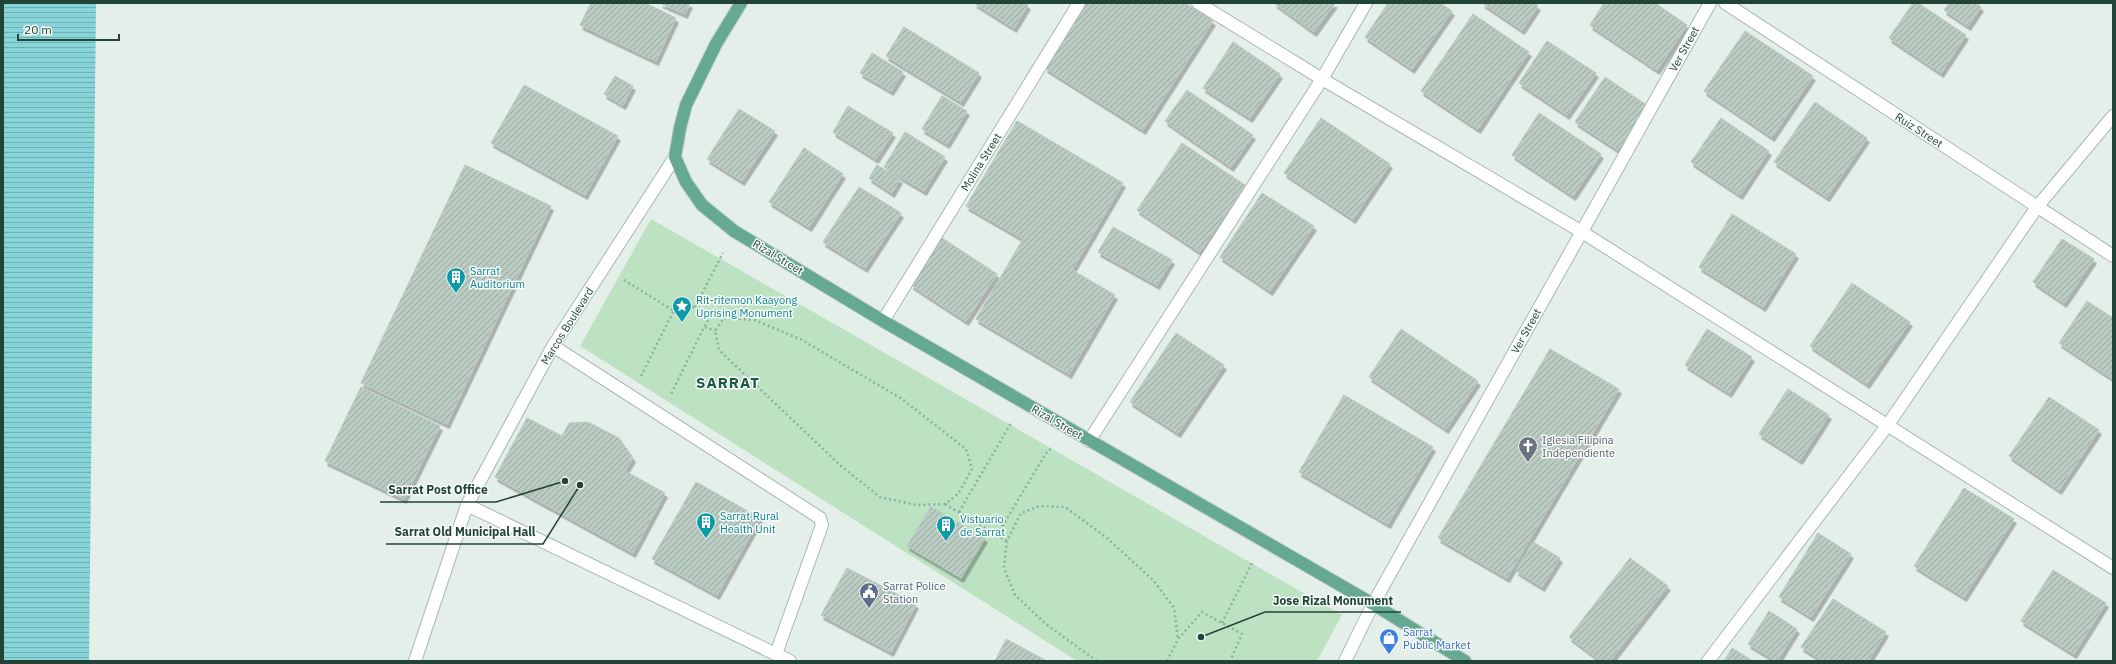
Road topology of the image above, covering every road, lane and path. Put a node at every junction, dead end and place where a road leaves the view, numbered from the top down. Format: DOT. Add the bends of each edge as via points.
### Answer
graph roads {
  1 [pos="741,3"];
  2 [pos="1079,3"];
  3 [pos="1198,3"];
  4 [pos="1366,3"];
  5 [pos="1710,3"];
  6 [pos="1725,3"];
  7 [pos="1322,79"];
  8 [pos="2113,116"];
  9 [pos="675,157"];
  10 [pos="2037,207"];
  11 [pos="734,231"];
  12 [pos="1582,232"];
  13 [pos="2113,256"];
  14 [pos="604,268"];
  15 [pos="695,308"];
  16 [pos="674,311"];
  17 [pos="883,321"];
  18 [pos="705,327"];
  19 [pos="716,331"];
  20 [pos="553,346"];
  21 [pos="631,396"];
  22 [pos="1023,402"];
  23 [pos="660,415"];
  24 [pos="1887,426"];
  25 [pos="1089,441"];
  26 [pos="945,504"];
  27 [pos="467,505"];
  28 [pos="959,512"];
  29 [pos="997,535"];
  30 [pos="1007,541"];
  31 [pos="1263,542"];
  32 [pos="2113,568"];
  33 [pos="1372,604"];
  34 [pos="1222,623"];
  35 [pos="1178,639"];
  36 [pos="776,654"];
  37 [pos="415,661"];
  38 [pos="790,661"];
  39 [pos="1097,661"];
  40 [pos="1168,661"];
  41 [pos="1230,661"];
  42 [pos="1345,661"];
  43 [pos="1464,661"];
  44 [pos="1708,661"];
  1 -- 9 [label="main road, Marcos Boulevard" via="716,44 686,104"];
  2 -- 17 [label="street, Molina Street"];
  3 -- 7 [label="street"];
  4 -- 7 [label="street"];
  5 -- 12 [label="street, Ver Street"];
  6 -- 10 [label="street, Ruiz Street"];
  7 -- 12 [label="street"];
  7 -- 25 [label="street"];
  8 -- 10 [label="street"];
  9 -- 11 [label="main road, Rizal Street" via="686,182 702,205"];
  9 -- 14 [label="street, Marcos Boulevard"];
  10 -- 13 [label="street, Ruiz Street"];
  10 -- 24 [label="street"];
  11 -- 15 [label="path"];
  11 -- 17 [label="main road, Rizal Street"];
  12 -- 24 [label="street"];
  12 -- 33 [label="street, Ver Street"];
  14 -- 16 [label="path"];
  14 -- 20 [label="street, Marcos Boulevard"];
  15 -- 16 [label="path" via="679,300"];
  15 -- 18 [label="path" via="710,315"];
  16 -- 21 [label="path"];
  17 -- 22 [label="main road, Rizal Street"];
  18 -- 19 [label="path"];
  18 -- 23 [label="path"];
  19 -- 26 [label="path" via="719,350 841,466 880,497 916,505"];
  19 -- 26 [label="path" via="724,318 755,320 802,340 902,399 966,449 972,469 958,494"];
  20 -- 21 [label="street"];
  20 -- 27 [label="street, Marcos Boulevard"];
  21 -- 23 [label="street"];
  22 -- 25 [label="main road, Rizal Street"];
  22 -- 28 [label="path"];
  23 -- 36 [label="street" via="820,518 822,525"];
  24 -- 32 [label="street"];
  24 -- 44 [label="street"];
  25 -- 29 [label="path" via="1048,450"];
  25 -- 31 [label="main road, Rizal Street"];
  26 -- 28 [label="path"];
  27 -- 36 [label="street"];
  27 -- 37 [label="street, Marcos Boulevard"];
  28 -- 29 [label="path"];
  29 -- 30 [label="path"];
  30 -- 35 [label="path" via="1021,513 1040,506 1065,507 1107,538 1154,581 1174,608"];
  30 -- 39 [label="path" via="1004,568 1015,595 1047,625"];
  31 -- 33 [label="main road, Rizal Street"];
  31 -- 34 [label="path"];
  33 -- 42 [label="street, Ver Street"];
  33 -- 43 [label="main road, Rizal Street"];
  34 -- 35 [label="path" via="1202,612"];
  34 -- 41 [label="path" via="1242,634"];
  35 -- 40 [label="path"];
  36 -- 38 [label="street"];
}
